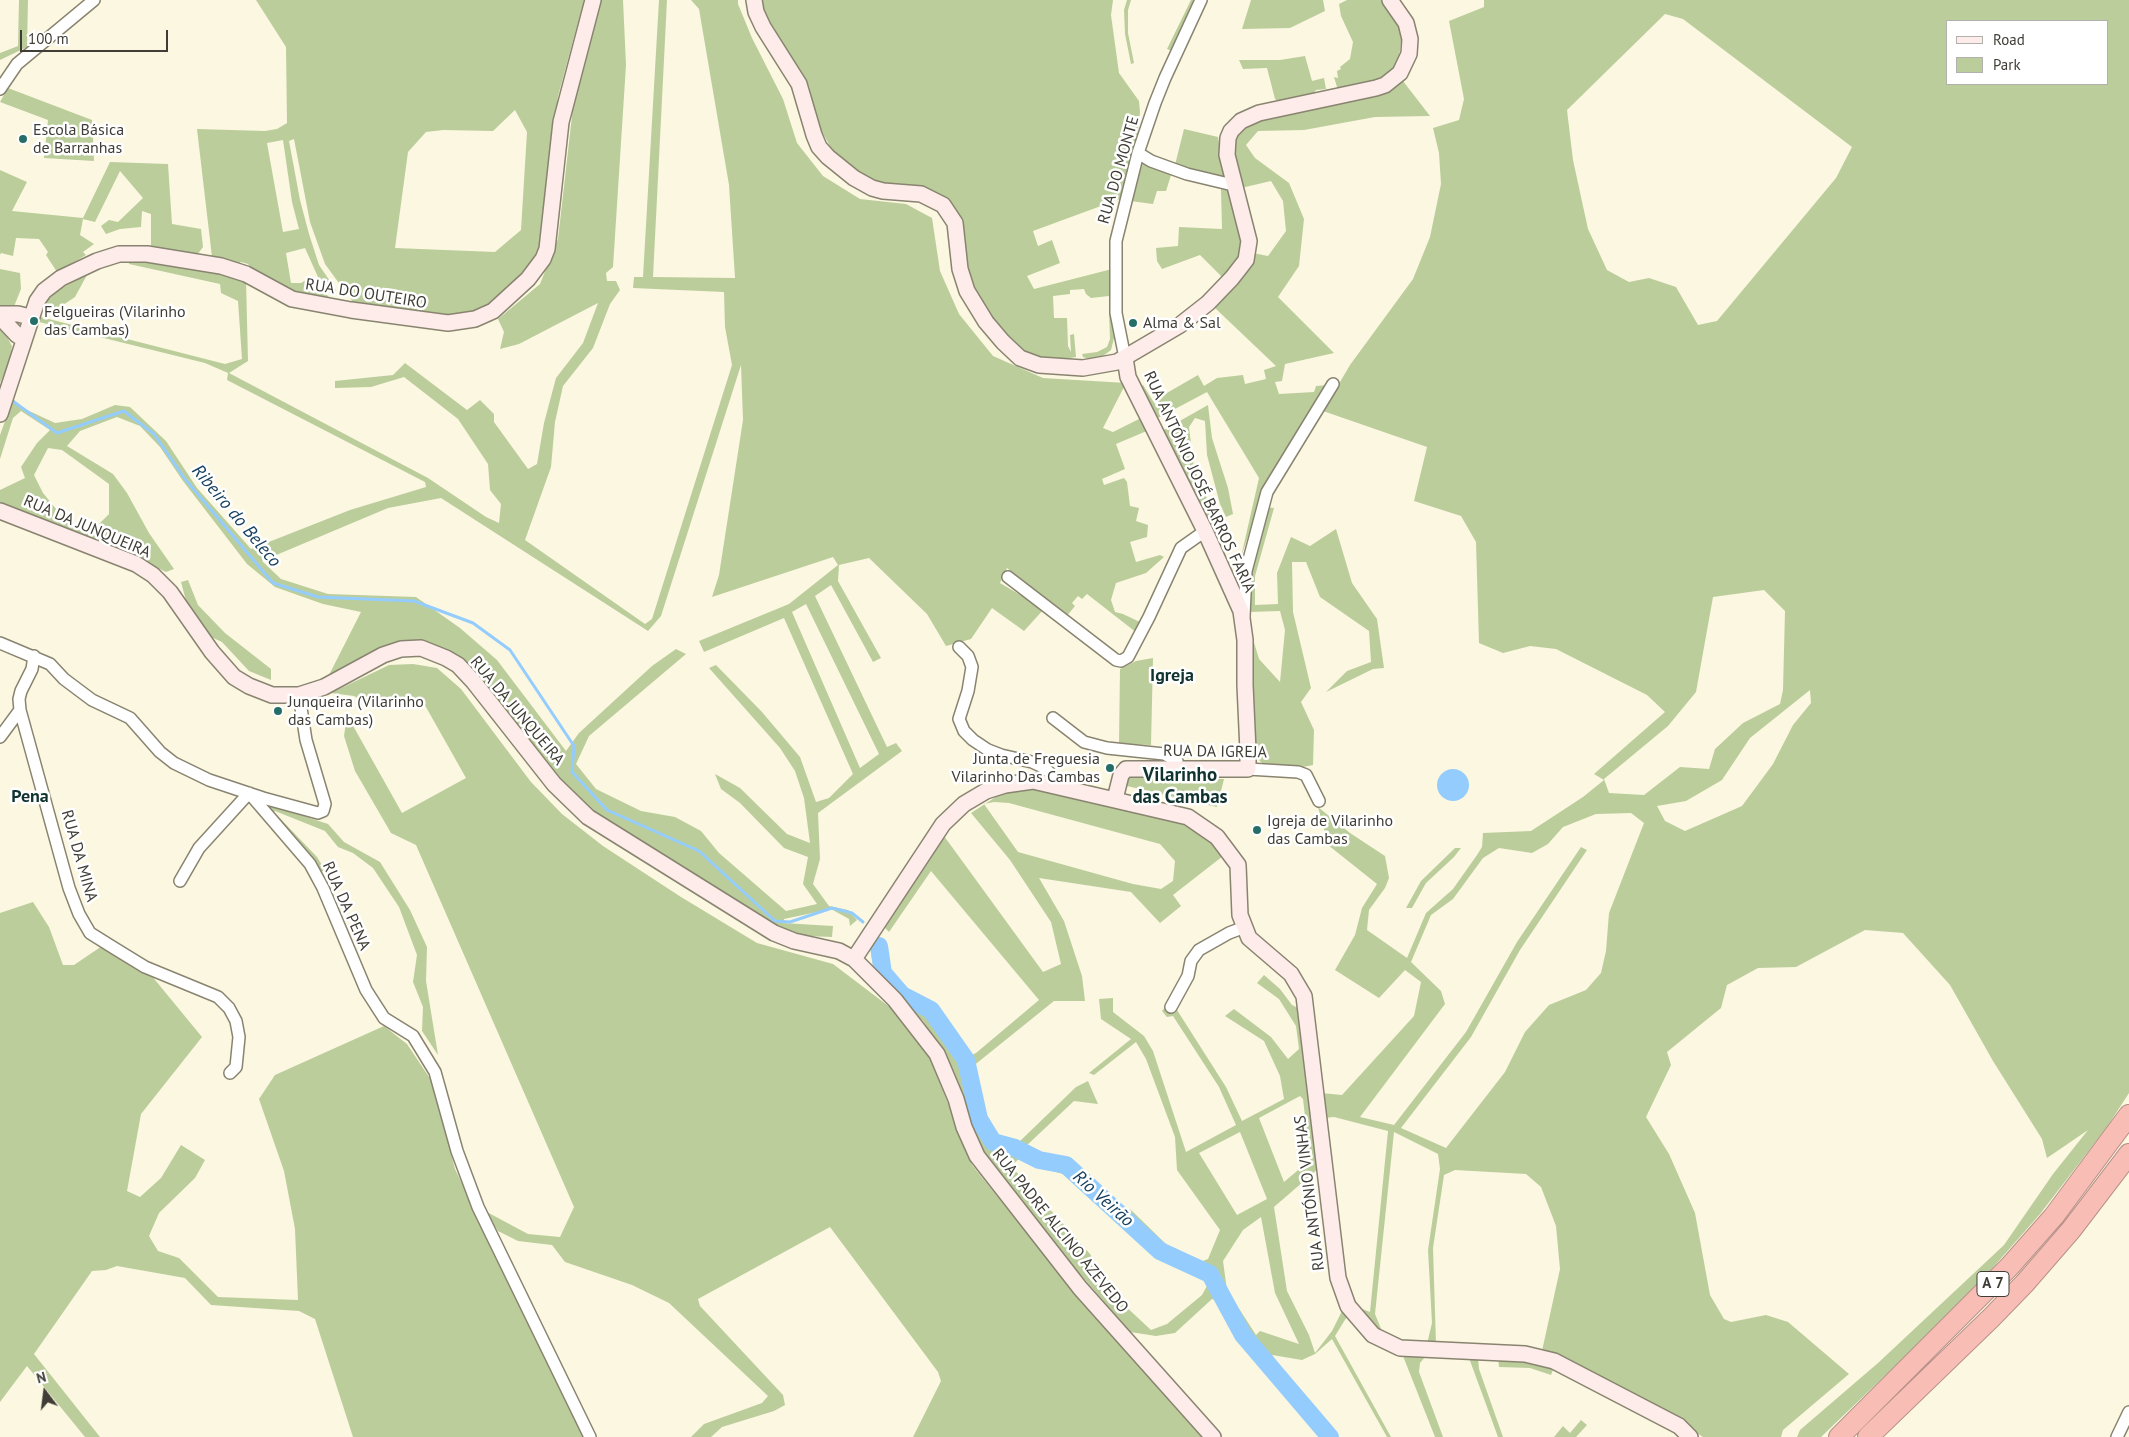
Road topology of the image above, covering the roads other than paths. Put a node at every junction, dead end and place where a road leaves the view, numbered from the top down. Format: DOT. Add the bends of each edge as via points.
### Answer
graph roads {
  1 [pos="94,0"];
  2 [pos="593,0"];
  3 [pos="754,0"];
  4 [pos="1202,0"];
  5 [pos="1390,0"];
  6 [pos="0,89"];
  7 [pos="1138,153"];
  8 [pos="1234,185"];
  9 [pos="0,315"];
  10 [pos="30,316"];
  11 [pos="23,338"];
  12 [pos="1125,358"];
  13 [pos="1333,384"];
  14 [pos="0,414"];
  15 [pos="0,510"];
  16 [pos="1205,531"];
  17 [pos="1008,577"];
  18 [pos="1243,625"];
  19 [pos="0,643"];
  20 [pos="959,647"];
  21 [pos="34,656"];
  22 [pos="299,695"];
  23 [pos="20,710"];
  24 [pos="1053,718"];
  25 [pos="0,737"];
  26 [pos="1177,769"];
  27 [pos="1248,769"];
  28 [pos="1064,788"];
  29 [pos="249,793"];
  30 [pos="1115,799"];
  31 [pos="1319,801"];
  32 [pos="180,881"];
  33 [pos="1245,928"];
  34 [pos="854,959"];
  35 [pos="1171,1007"];
  36 [pos="230,1073"];
  37 [pos="2129,1115"];
  38 [pos="2129,1154"];
  39 [pos="2129,1412"];
  40 [pos="590,1437"];
  41 [pos="1213,1437"];
  42 [pos="1690,1437"];
  43 [pos="1839,1437"];
  44 [pos="1868,1437"];
  45 [pos="2117,1437"];
  1 -- 6 [label="street" via="17,64"];
  2 -- 10 [label="main road, RUA DO OUTEIRO" via="561,122 547,249 528,279 484,316 448,323 327,306 292,299 246,274 221,266 128,253 97,261 61,278 40,296"];
  3 -- 12 [label="main road" via="763,27 799,84 819,146 839,167 872,188 921,194 946,208 956,228 960,268 967,291 1003,342 1020,358 1056,368 1094,368"];
  4 -- 7 [label="street, RUA DO MONTE" via="1164,78"];
  5 -- 8 [label="main road" via="1402,14 1409,31 1410,54 1400,73 1376,88 1259,113 1241,121 1231,131 1226,146"];
  7 -- 8 [label="street" via="1187,174"];
  7 -- 12 [label="street, RUA DO MONTE" via="1116,241 1116,313"];
  8 -- 12 [label="main road" via="1249,234 1246,260 1221,291 1191,318"];
  9 -- 10 [label="main road"];
  9 -- 11 [label="main road" via="16,335"];
  10 -- 11 [label="main road, RUA DO OUTEIRO"];
  11 -- 14 [label="main road, RUA DO OUTEIRO"];
  12 -- 16 [label="main road, RUA ANTÓNIO JOSÉ BARROS FARIA" via="1128,377"];
  13 -- 18 [label="street" via="1267,492 1246,571"];
  15 -- 22 [label="main road, RUA DA JUNQUEIRA" via="136,564 153,574 234,677 272,695"];
  16 -- 17 [label="street" via="1181,548 1128,657 1121,660 1116,660"];
  16 -- 18 [label="main road, RUA ANTÓNIO JOSÉ BARROS FARIA" via="1241,611"];
  18 -- 27 [label="main road, RUA ANTÓNIO JOSÉ BARROS FARIA"];
  19 -- 21 [label="street"];
  20 -- 28 [label="street" via="968,656 972,667 959,719 964,731 988,750 1045,768"];
  21 -- 23 [label="street" via="32,669 21,691"];
  21 -- 29 [label="street" via="50,664 92,700 130,718 174,763 209,780"];
  22 -- 29 [label="street" via="306,740 325,804 323,811 307,811"];
  22 -- 34 [label="main road, RUA DA JUNQUEIRA" via="324,687 391,652 421,648 436,653 458,666 473,681 554,784 588,817 774,933 839,951"];
  23 -- 25 [label="street"];
  23 -- 36 [label="street, RUA DA MINA" via="79,914 90,933 145,967 218,997 229,1008 239,1037 236,1067"];
  24 -- 26 [label="street" via="1084,742 1107,748 1164,754 1177,761"];
  26 -- 27 [label="main road, RUA DA IGREJA"];
  26 -- 30 [label="main road, RUA DA IGREJA" via="1126,769 1121,775"];
  27 -- 31 [label="street, RUA DA IGREJA" via="1298,772 1306,776"];
  28 -- 30 [label="main road, RUA ANTÓNIO VINHAS"];
  28 -- 34 [label="main road, RUA ANTÓNIO VINHAS" via="1033,781 1005,785 986,791 964,804 943,824"];
  29 -- 32 [label="street" via="199,848"];
  29 -- 40 [label="street, RUA DA PENA" via="310,864 366,990 384,1018 413,1036 435,1072 456,1151 478,1207"];
  30 -- 33 [label="main road, RUA ANTÓNIO VINHAS" via="1188,817 1217,837 1238,865 1240,915"];
  33 -- 35 [label="street" via="1228,933 1199,950"];
  33 -- 42 [label="main road, RUA ANTÓNIO VINHAS" via="1249,938 1291,974 1304,996 1338,1278 1348,1306 1373,1334 1400,1348 1525,1354 1554,1361 1679,1426"];
  34 -- 41 [label="main road, RUA PADRE ALCINO AZEVEDO" via="895,1000 937,1054 977,1156 1080,1288"];
  37 -- 43 [label="highway, A 7" via="2060,1208 2010,1266"];
  38 -- 44 [label="highway, A 7" via="2077,1223 2025,1283"];
  39 -- 45 [label="street"];
}
